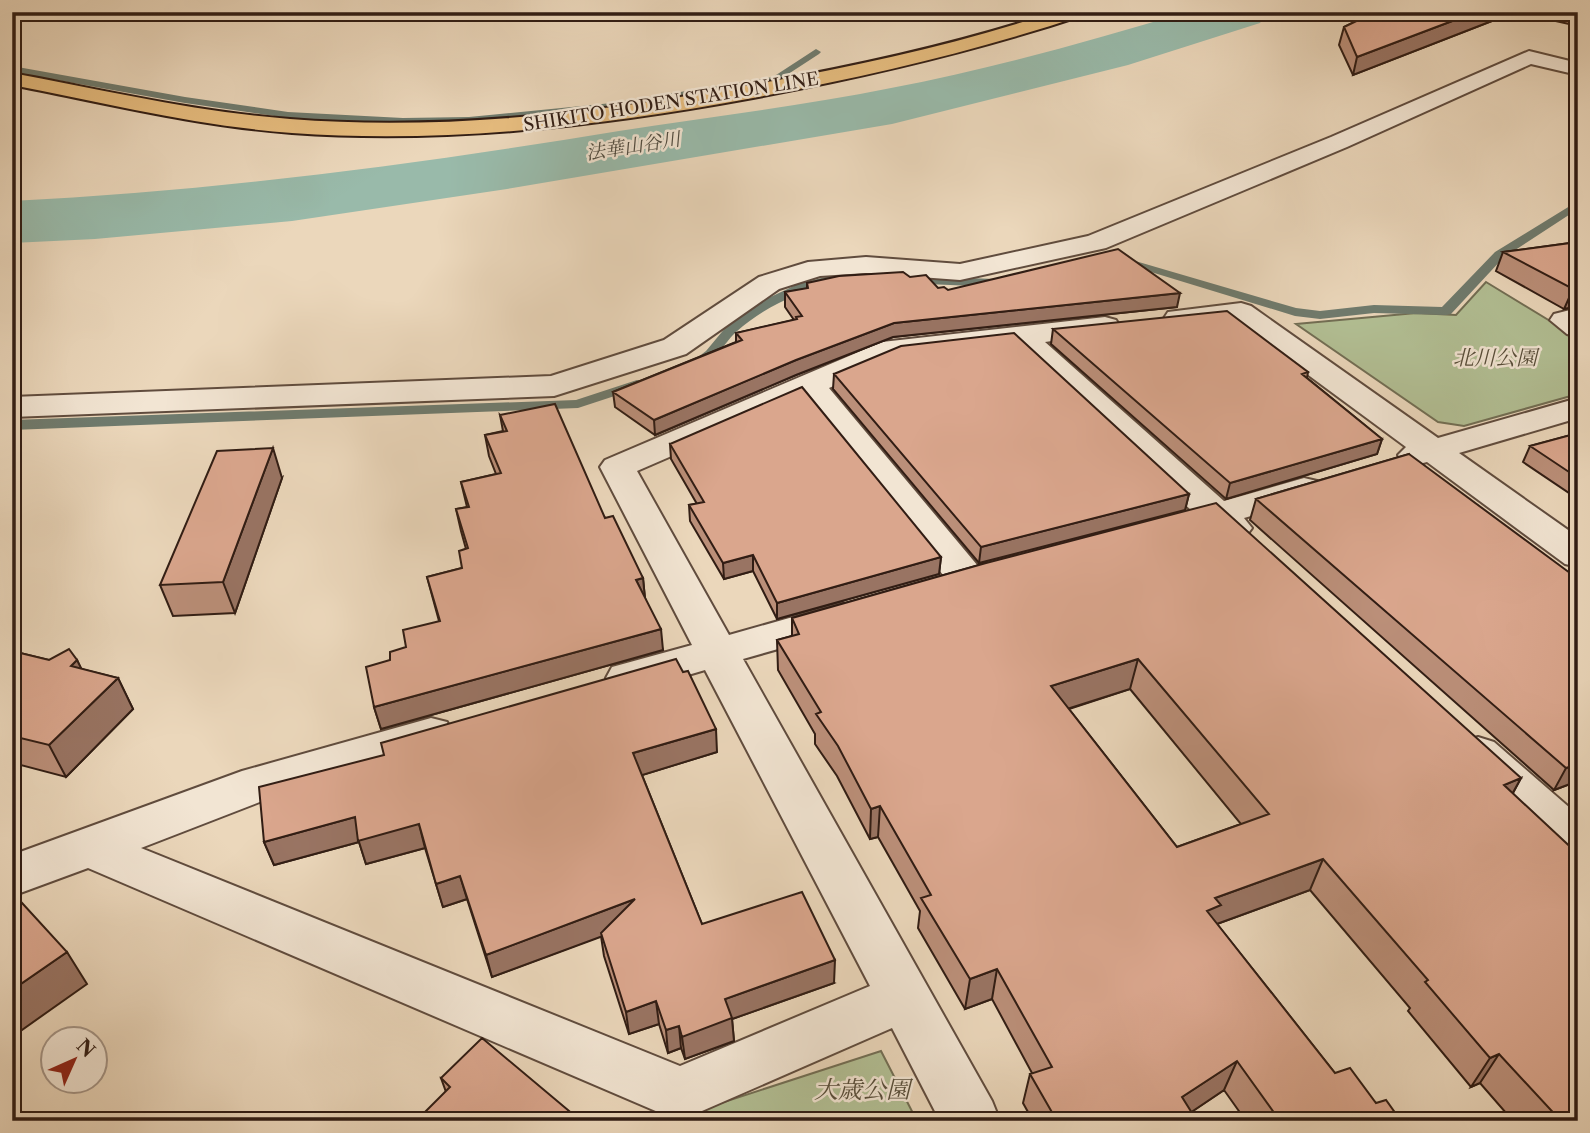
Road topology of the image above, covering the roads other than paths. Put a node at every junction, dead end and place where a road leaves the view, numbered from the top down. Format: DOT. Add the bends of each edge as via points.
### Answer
graph roads {
  1 [pos="1074,12"];
  2 [pos="1578,69"];
  3 [pos="12,79"];
  4 [pos="1578,317"];
  5 [pos="1578,328"];
  6 [pos="1018,334"];
  7 [pos="808,384"];
  8 [pos="12,407"];
  9 [pos="1578,408"];
  10 [pos="1433,450"];
  11 [pos="1383,465"];
  12 [pos="1332,481"];
  13 [pos="1219,515"];
  14 [pos="1140,536"];
  15 [pos="1258,552"];
  16 [pos="1578,555"];
  17 [pos="1009,571"];
  18 [pos="969,581"];
  19 [pos="929,593"];
  20 [pos="876,607"];
  21 [pos="715,652"];
  22 [pos="594,687"];
  23 [pos="473,722"];
  24 [pos="1446,725"];
  25 [pos="1578,844"];
  26 [pos="88,847"];
  27 [pos="12,876"];
  28 [pos="902,998"];
  29 [pos="971,1121"];
  1 -- 3 [label="main road, SHIKITO HODEN STATION LINE" via="1006,36 866,70 602,116 495,128 385,131 288,126"];
  2 -- 8 [label="street" via="1529,57 1339,142 1096,242 960,272 866,265 818,268 769,283 675,347 554,386"];
  4 -- 5 [label="street" via="1565,320"];
  6 -- 7 [label="street" via="892,349"];
  6 -- 10 [label="street" via="1241,312"];
  6 -- 13 [label="street"];
  7 -- 18 [label="street"];
  7 -- 21 [label="street" via="617,467"];
  9 -- 10 [label="street"];
  10 -- 11 [label="street"];
  10 -- 16 [label="street"];
  12 -- 13 [label="street"];
  13 -- 14 [label="street"];
  13 -- 15 [label="street"];
  17 -- 18 [label="street"];
  18 -- 19 [label="street"];
  20 -- 21 [label="street"];
  21 -- 22 [label="street"];
  21 -- 28 [label="street"];
  23 -- 26 [label="street" via="258,784"];
  24 -- 25 [label="street"];
  26 -- 27 [label="street"];
  26 -- 28 [label="street" via="680,1094"];
  28 -- 29 [label="street"];
}
